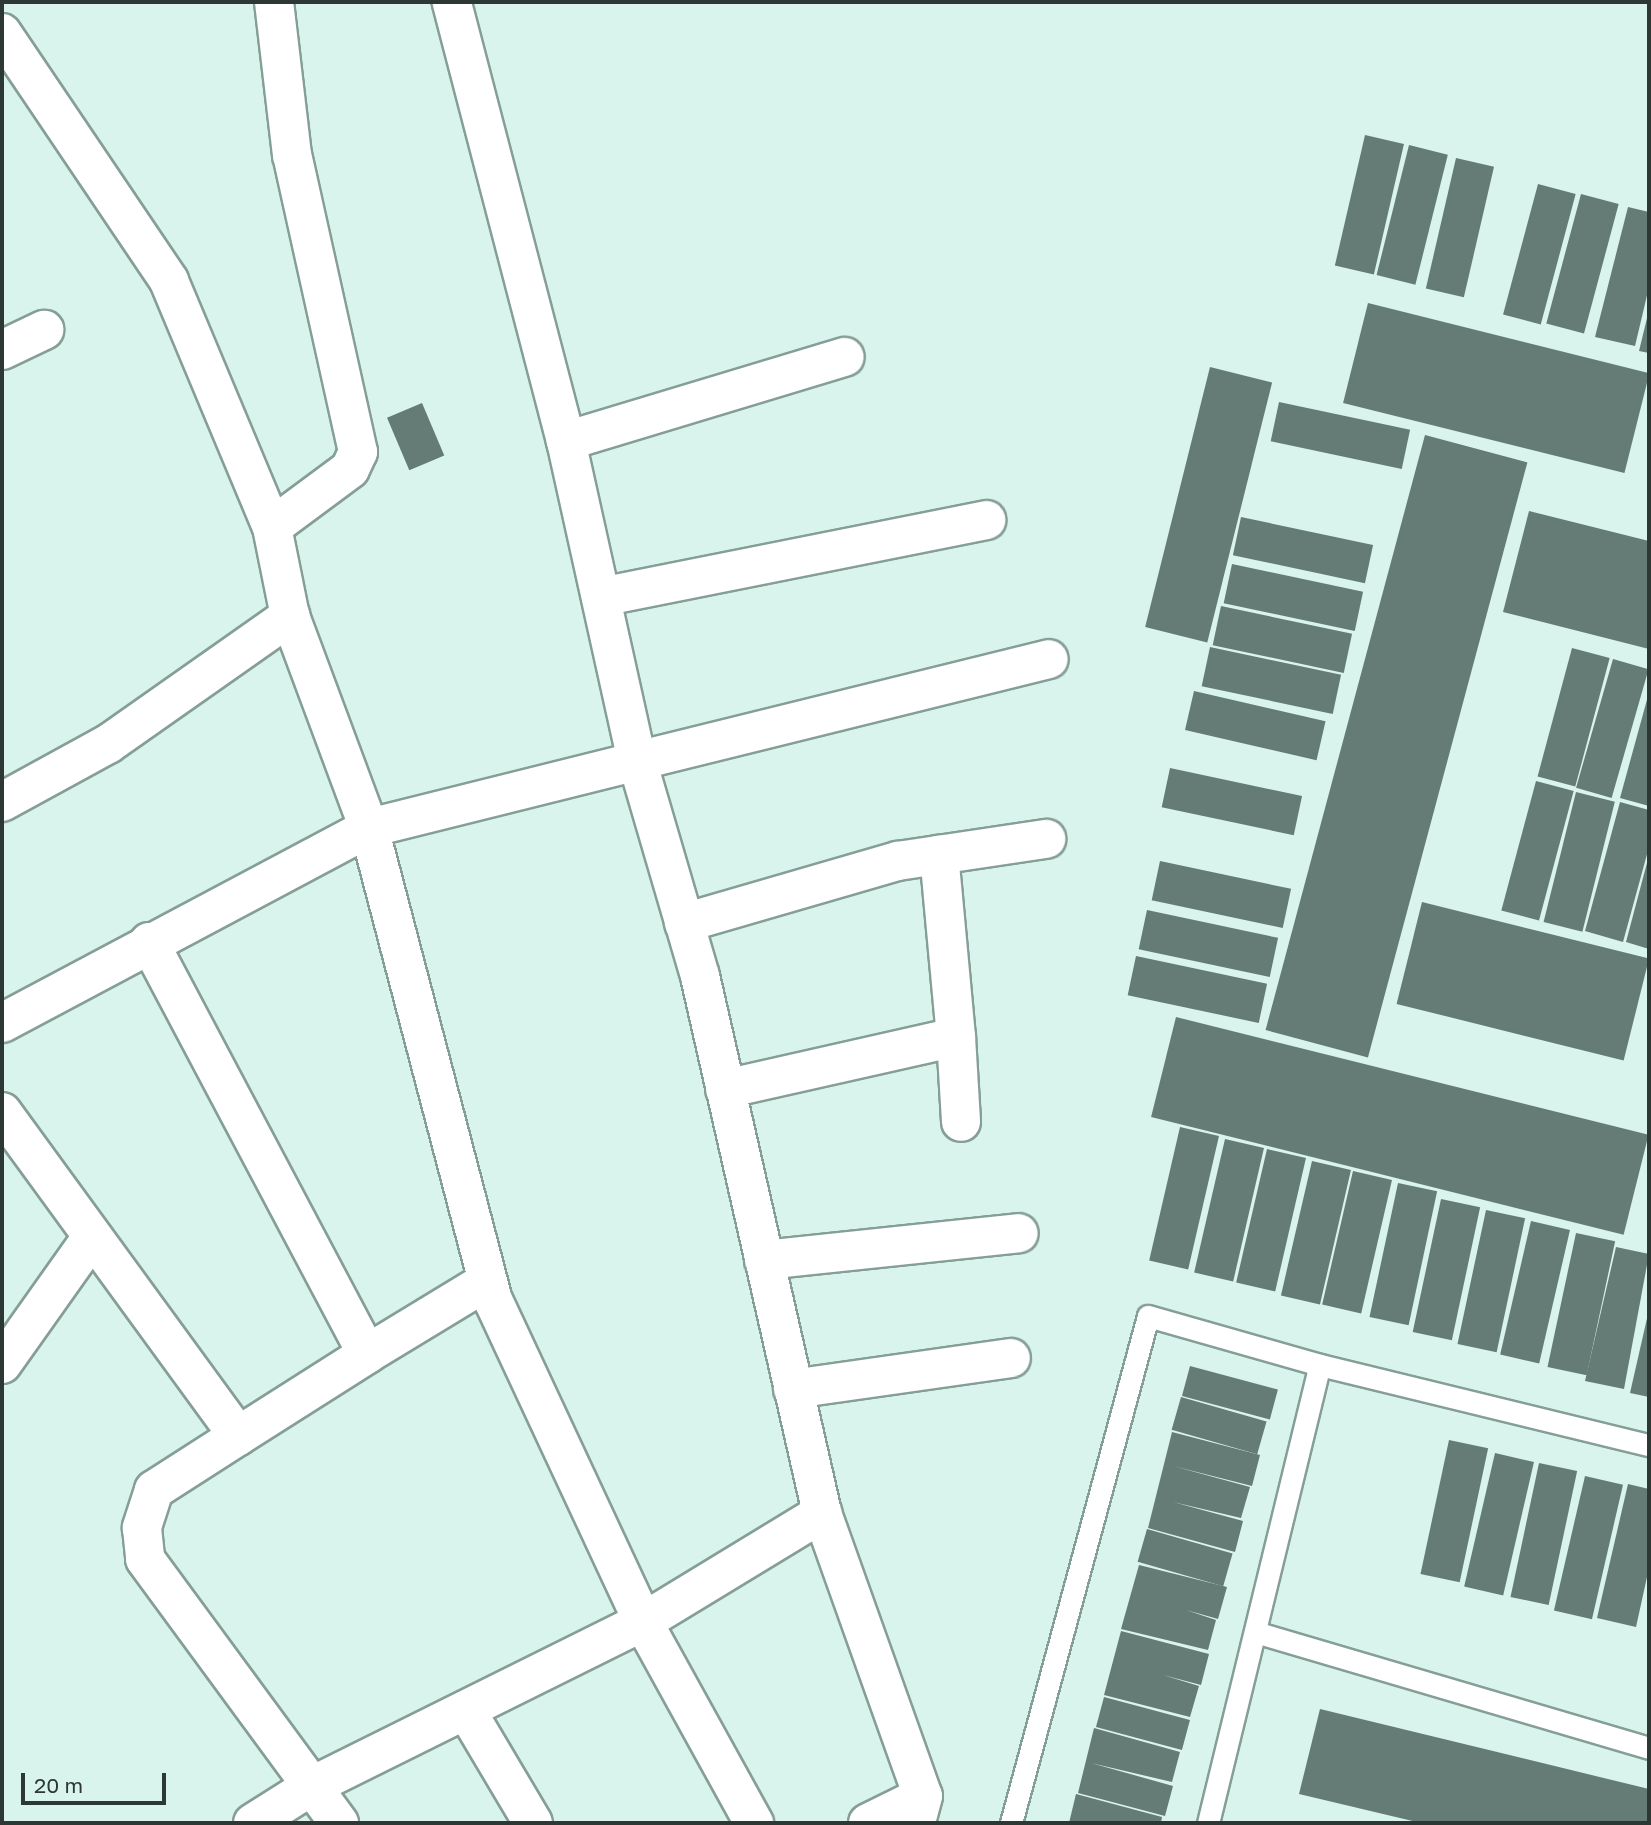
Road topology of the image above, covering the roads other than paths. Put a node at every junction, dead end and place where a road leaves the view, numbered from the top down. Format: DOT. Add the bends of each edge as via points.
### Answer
graph roads {
  1 [pos="274,2"];
  2 [pos="452,2"];
  3 [pos="2,33"];
  4 [pos="44,330"];
  5 [pos="2,350"];
  6 [pos="845,357"];
  7 [pos="566,441"];
  8 [pos="986,520"];
  9 [pos="272,527"];
  10 [pos="601,597"];
  11 [pos="290,616"];
  12 [pos="1049,659"];
  13 [pos="637,761"];
  14 [pos="2,802"];
  15 [pos="369,828"];
  16 [pos="1046,839"];
  17 [pos="939,855"];
  18 [pos="684,923"];
  19 [pos="149,942"];
  20 [pos="2,1023"];
  21 [pos="956,1037"];
  22 [pos="725,1089"];
  23 [pos="2,1112"];
  24 [pos="961,1122"];
  25 [pos="1019,1233"];
  26 [pos="92,1237"];
  27 [pos="764,1260"];
  28 [pos="487,1281"];
  29 [pos="367,1354"];
  30 [pos="1011,1358"];
  31 [pos="2,1364"];
  32 [pos="1320,1365"];
  33 [pos="793,1389"];
  34 [pos="238,1436"];
  35 [pos="1649,1445"];
  36 [pos="822,1513"];
  37 [pos="643,1622"];
  38 [pos="1255,1632"];
  39 [pos="466,1710"];
  40 [pos="1649,1748"];
  41 [pos="310,1787"];
  42 [pos="919,1810"];
  43 [pos="253,1823"];
  44 [pos="339,1823"];
  45 [pos="533,1823"];
  46 [pos="754,1823"];
  47 [pos="868,1823"];
  48 [pos="1011,1823"];
  49 [pos="1208,1823"];
  1 -- 9 [label="street" via="292,155 358,452 350,469"];
  2 -- 7 [label="street"];
  3 -- 9 [label="street" via="169,281"];
  4 -- 5 [label="street"];
  6 -- 7 [label="street"];
  7 -- 10 [label="street"];
  8 -- 10 [label="street"];
  9 -- 11 [label="street"];
  10 -- 13 [label="street"];
  11 -- 14 [label="street" via="108,744"];
  11 -- 15 [label="street"];
  12 -- 13 [label="street"];
  13 -- 15 [label="street"];
  13 -- 18 [label="street"];
  15 -- 19 [label="street"];
  15 -- 28 [label="street"];
  16 -- 17 [label="street"];
  17 -- 18 [label="street"];
  17 -- 21 [label="street"];
  18 -- 22 [label="street"];
  19 -- 20 [label="street"];
  19 -- 29 [label="street"];
  21 -- 22 [label="street"];
  21 -- 24 [label="street"];
  22 -- 27 [label="street"];
  23 -- 26 [label="street"];
  25 -- 27 [label="street"];
  26 -- 31 [label="street"];
  26 -- 34 [label="street"];
  27 -- 33 [label="street"];
  28 -- 29 [label="street"];
  28 -- 37 [label="street"];
  29 -- 34 [label="street"];
  30 -- 33 [label="street"];
  32 -- 35 [label="lane"];
  32 -- 38 [label="lane"];
  32 -- 48 [label="lane" via="1148,1316"];
  33 -- 36 [label="street"];
  34 -- 41 [label="street" via="153,1490 142,1528 145,1559"];
  36 -- 37 [label="street"];
  36 -- 42 [label="street"];
  37 -- 39 [label="street"];
  37 -- 46 [label="street"];
  38 -- 40 [label="lane"];
  38 -- 49 [label="lane"];
  39 -- 41 [label="street"];
  39 -- 45 [label="street"];
  41 -- 43 [label="street"];
  41 -- 44 [label="street"];
  42 -- 47 [label="street"];
}
